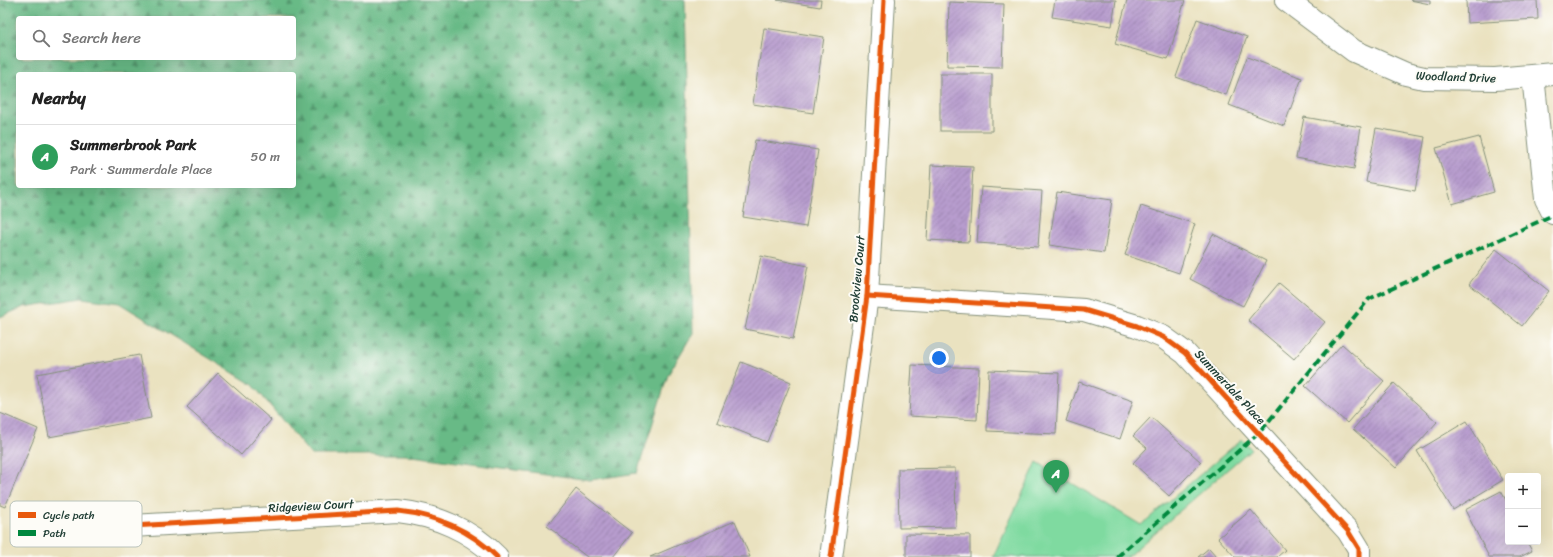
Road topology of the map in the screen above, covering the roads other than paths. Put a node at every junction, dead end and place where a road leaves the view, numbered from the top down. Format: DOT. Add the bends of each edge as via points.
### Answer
graph roads {
  1 [pos="884,0"];
  2 [pos="1286,0"];
  3 [pos="1543,75"];
  4 [pos="1553,213"];
  5 [pos="867,296"];
  6 [pos="142,525"];
  7 [pos="497,557"];
  8 [pos="831,557"];
  9 [pos="1358,557"];
  1 -- 5 [label="street, Brookview Court"];
  2 -- 3 [label="street, Woodland Drive" via="1354,51 1406,74 1424,78 1495,79"];
  3 -- 4 [label="street" via="1546,200"];
  5 -- 8 [label="street, Brookview Court"];
  5 -- 9 [label="street, Summerdale Place" via="1084,310 1137,326 1163,337 1185,352 1348,531 1359,549"];
  6 -- 7 [label="street, Ridgeview Court" via="412,512 449,524 476,538"];
}
